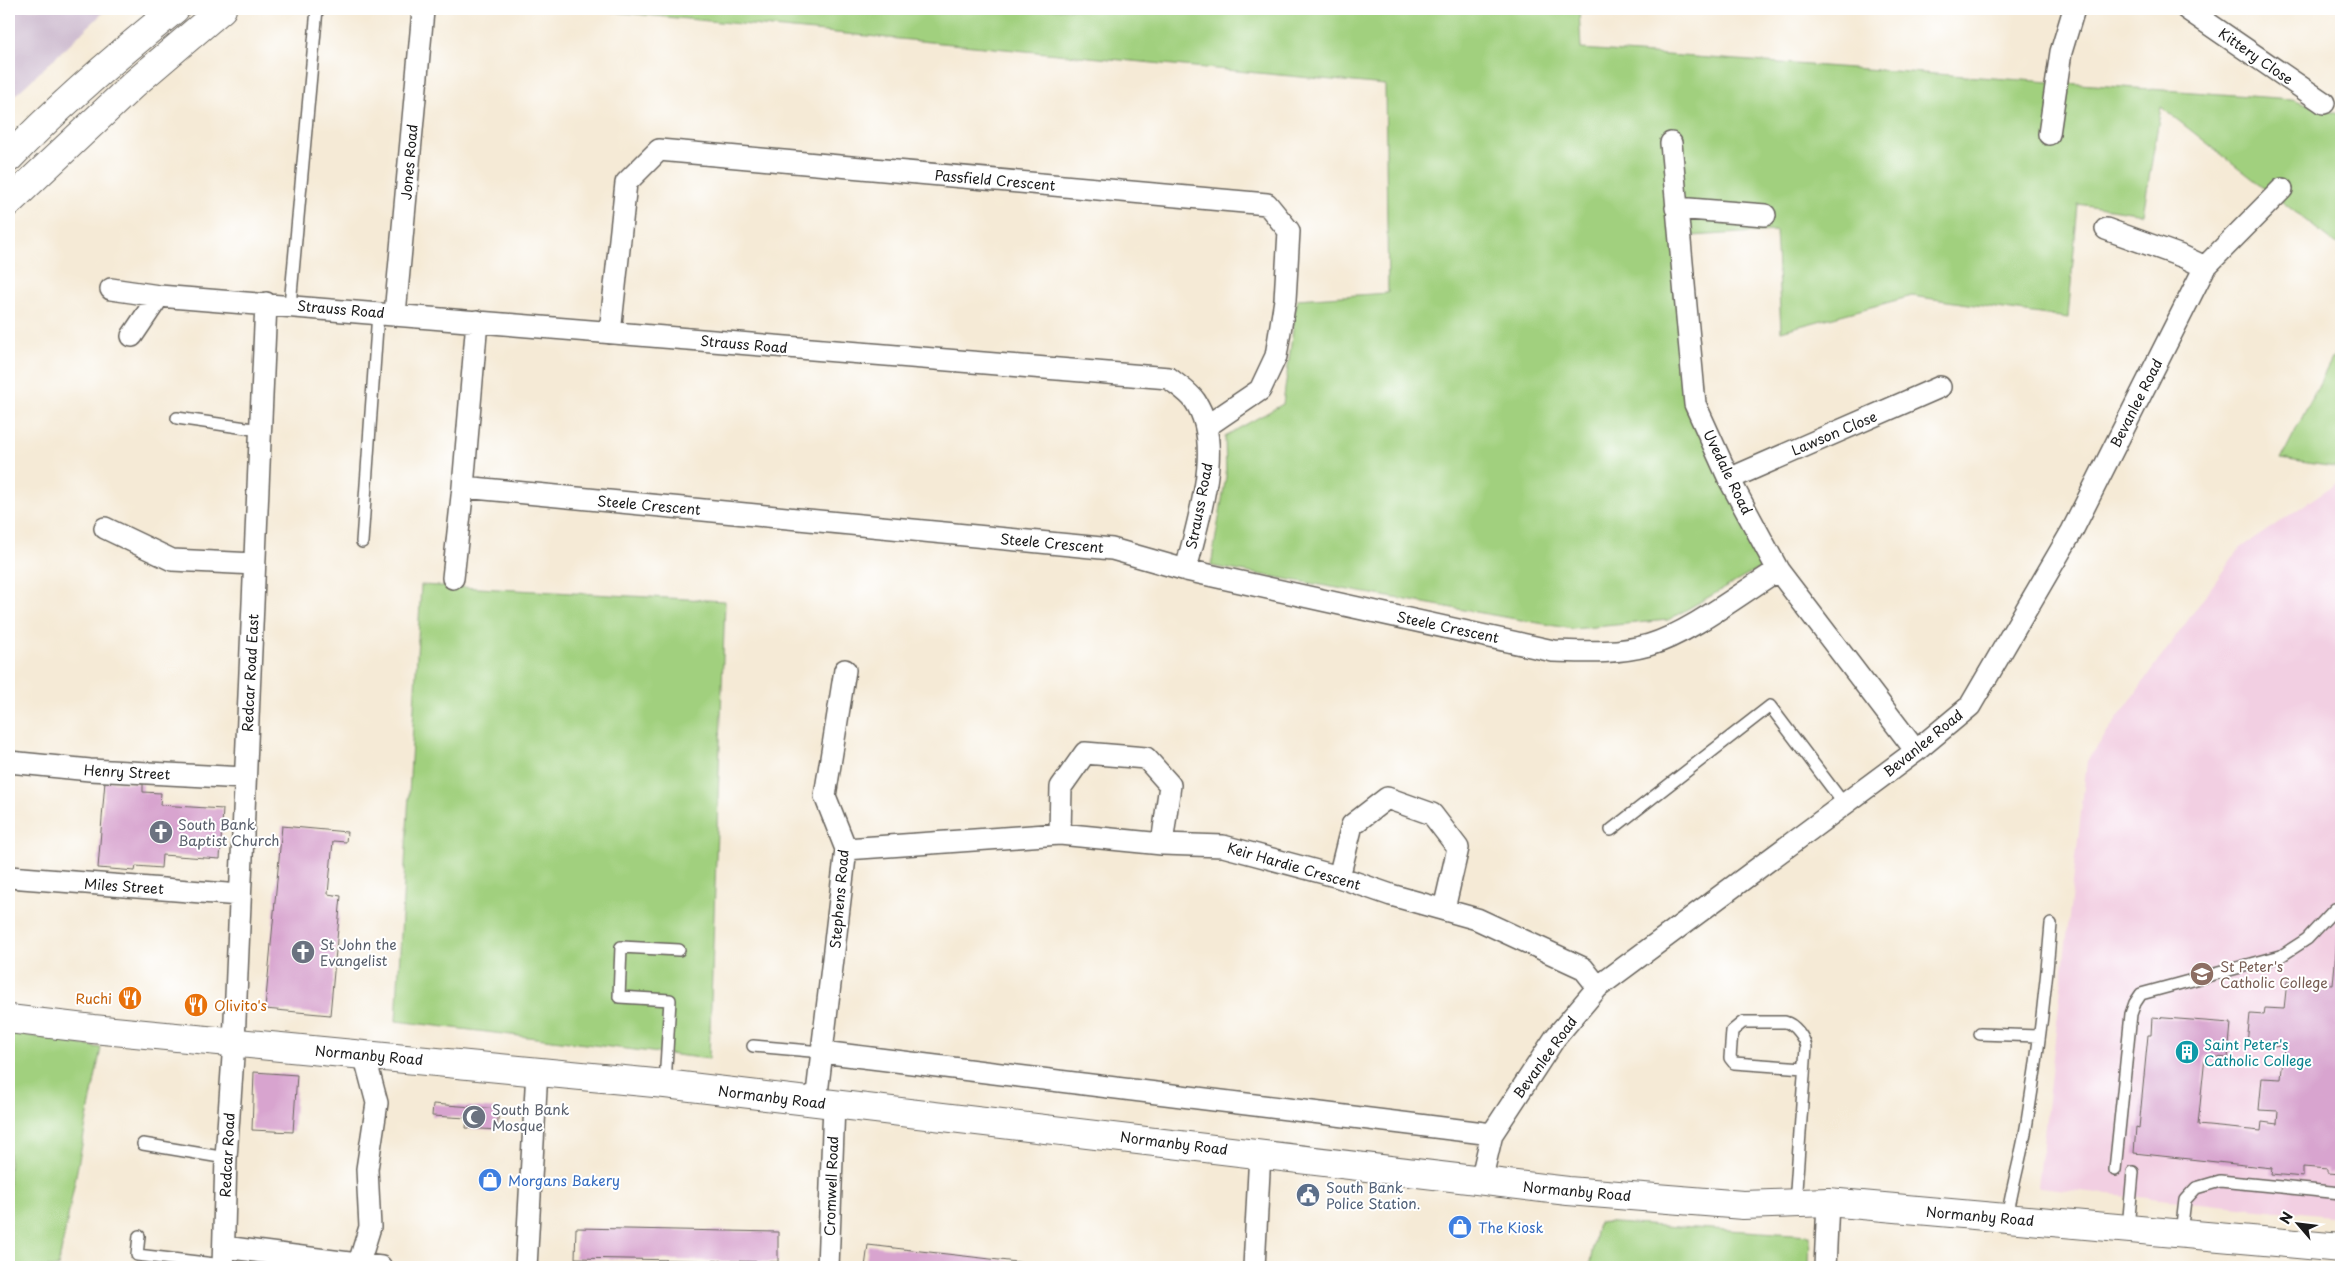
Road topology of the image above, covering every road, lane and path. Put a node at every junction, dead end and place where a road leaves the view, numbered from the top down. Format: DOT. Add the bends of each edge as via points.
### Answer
graph roads {
  1 [pos="175,9"];
  2 [pos="222,9"];
  3 [pos="317,9"];
  4 [pos="2074,9"];
  5 [pos="2187,9"];
  6 [pos="417,10"];
  7 [pos="2324,103"];
  8 [pos="2049,134"];
  9 [pos="1670,143"];
  10 [pos="9,158"];
  11 [pos="2282,189"];
  12 [pos="9,202"];
  13 [pos="1676,208"];
  14 [pos="1765,215"];
  15 [pos="2106,229"];
  16 [pos="2205,267"];
  17 [pos="111,289"];
  18 [pos="159,296"];
  19 [pos="266,303"];
  20 [pos="290,305"];
  21 [pos="387,313"];
  22 [pos="477,321"];
  23 [pos="610,333"];
  24 [pos="132,336"];
  25 [pos="1940,387"];
  26 [pos="177,418"];
  27 [pos="1207,426"];
  28 [pos="260,430"];
  29 [pos="1728,479"];
  30 [pos="463,487"];
  31 [pos="105,528"];
  32 [pos="362,542"];
  33 [pos="255,564"];
  34 [pos="1186,570"];
  35 [pos="1778,570"];
  36 [pos="453,578"];
  37 [pos="845,670"];
  38 [pos="1916,751"];
  39 [pos="9,762"];
  40 [pos="245,778"];
  41 [pos="1844,804"];
  42 [pos="1611,830"];
  43 [pos="1060,834"];
  44 [pos="1162,844"];
  45 [pos="846,849"];
  46 [pos="9,877"];
  47 [pos="1339,877"];
  48 [pos="240,895"];
  49 [pos="2341,908"];
  50 [pos="1444,909"];
  51 [pos="2051,924"];
  52 [pos="679,950"];
  53 [pos="1598,987"];
  54 [pos="9,1019"];
  55 [pos="1980,1034"];
  56 [pos="2038,1036"];
  57 [pos="234,1042"];
  58 [pos="753,1046"];
  59 [pos="822,1052"];
  60 [pos="364,1054"];
  61 [pos="1804,1068"];
  62 [pos="537,1071"];
  63 [pos="665,1084"];
  64 [pos="825,1103"];
  65 [pos="1492,1134"];
  66 [pos="143,1144"];
  67 [pos="1260,1154"];
  68 [pos="226,1158"];
  69 [pos="2115,1170"];
  70 [pos="2132,1172"];
  71 [pos="1481,1181"];
  72 [pos="2341,1193"];
  73 [pos="1828,1202"];
  74 [pos="1795,1204"];
  75 [pos="2007,1219"];
  76 [pos="2128,1228"];
  77 [pos="2181,1233"];
  78 [pos="139,1236"];
  79 [pos="2341,1248"];
  80 [pos="224,1260"];
  81 [pos="358,1266"];
  82 [pos="381,1267"];
  83 [pos="526,1267"];
  84 [pos="828,1267"];
  85 [pos="1254,1267"];
  86 [pos="1824,1267"];
  1 -- 10 [label="main road" via="135,41"];
  2 -- 12 [label="main road" via="134,84"];
  3 -- 20 [label="lane"];
  4 -- 8 [label="street" via="2061,52"];
  5 -- 7 [label="street, Kittery Close"];
  6 -- 21 [label="street, Jones Road"];
  9 -- 13 [label="street, Uvedale Road"];
  11 -- 16 [label="street, Bevanlee Road"];
  13 -- 14 [label="street"];
  13 -- 29 [label="street, Uvedale Road" via="1695,404"];
  15 -- 16 [label="street" via="2184,256"];
  16 -- 38 [label="street, Bevanlee Road" via="2072,530 1970,706"];
  17 -- 18 [label="street, Strauss Road"];
  18 -- 19 [label="street, Strauss Road"];
  18 -- 24 [label="street"];
  19 -- 20 [label="street, Strauss Road"];
  19 -- 28 [label="street, Redcar Road East"];
  20 -- 21 [label="street, Strauss Road"];
  21 -- 22 [label="street, Strauss Road"];
  21 -- 32 [label="lane"];
  22 -- 23 [label="street, Strauss Road"];
  22 -- 30 [label="street"];
  23 -- 27 [label="street, Strauss Road" via="1169,378 1195,400"];
  23 -- 27 [label="street, Passfield Crescent" via="626,183 659,150 1267,204 1289,231 1285,300 1276,356 1260,390"];
  25 -- 29 [label="street, Lawson Close"];
  26 -- 28 [label="lane"];
  27 -- 34 [label="street, Strauss Road" via="1210,460"];
  28 -- 33 [label="street, Redcar Road East"];
  29 -- 35 [label="street, Uvedale Road"];
  30 -- 34 [label="street, Steele Crescent" via="1112,549"];
  30 -- 36 [label="street"];
  31 -- 33 [label="street" via="172,560"];
  33 -- 40 [label="street, Redcar Road East"];
  34 -- 35 [label="street, Steele Crescent" via="1553,650 1606,652 1649,645 1680,633"];
  35 -- 38 [label="street, Uvedale Road"];
  37 -- 45 [label="street, Stephens Road" via="825,796"];
  38 -- 41 [label="street, Bevanlee Road"];
  39 -- 40 [label="street, Henry Street" via="90,770"];
  40 -- 48 [label="street, Redcar Road East"];
  41 -- 42 [label="lane" via="1770,706"];
  41 -- 53 [label="street, Bevanlee Road"];
  43 -- 44 [label="street, Keir Hardie Crescent"];
  43 -- 44 [label="street" via="1060,787 1085,753 1146,758 1170,785"];
  43 -- 45 [label="street, Keir Hardie Crescent"];
  44 -- 47 [label="street, Keir Hardie Crescent" via="1223,846"];
  45 -- 59 [label="street, Stephens Road"];
  46 -- 48 [label="street, Miles Street"];
  47 -- 50 [label="street, Keir Hardie Crescent"];
  47 -- 50 [label="street" via="1352,826 1387,798 1432,814 1458,848"];
  48 -- 57 [label="street, Redcar Road East"];
  49 -- 69 [label="lane" via="2335,909 2307,938 2281,956 2141,994 2131,1014"];
  50 -- 53 [label="street, Keir Hardie Crescent" via="1477,919 1583,968"];
  51 -- 56 [label="lane" via="2045,1005"];
  52 -- 63 [label="lane" via="621,947 619,997 670,1000"];
  53 -- 65 [label="street, Bevanlee Road" via="1555,1038"];
  54 -- 57 [label="main road, Normanby Road"];
  55 -- 56 [label="lane"];
  56 -- 75 [label="lane" via="2027,1123"];
  57 -- 60 [label="main road, Normanby Road"];
  57 -- 68 [label="street, Redcar Road"];
  58 -- 59 [label="lane"];
  59 -- 64 [label="street, Stephens Road"];
  59 -- 65 [label="street"];
  60 -- 62 [label="main road, Normanby Road"];
  60 -- 81 [label="street" via="377,1103 367,1169 370,1227"];
  61 -- 61 [label="lane" via="1804,1040 1791,1023 1743,1022 1732,1031 1730,1058 1734,1062"];
  61 -- 74 [label="lane"];
  62 -- 63 [label="main road, Normanby Road"];
  62 -- 83 [label="street"];
  63 -- 64 [label="main road, Normanby Road"];
  64 -- 67 [label="main road, Normanby Road"];
  64 -- 84 [label="street, Cromwell Road"];
  65 -- 71 [label="street, Bevanlee Road"];
  66 -- 68 [label="lane"];
  67 -- 71 [label="main road, Normanby Road"];
  67 -- 85 [label="street"];
  68 -- 80 [label="street, Redcar Road"];
  70 -- 76 [label="lane"];
  71 -- 74 [label="main road, Normanby Road" via="1743,1205"];
  72 -- 77 [label="lane" via="2220,1181 2196,1188 2185,1200"];
  73 -- 74 [label="main road, Normanby Road"];
  73 -- 75 [label="main road, Normanby Road"];
  73 -- 86 [label="street"];
  75 -- 76 [label="main road, Normanby Road"];
  76 -- 77 [label="main road, Normanby Road"];
  77 -- 79 [label="main road, Normanby Road"];
  78 -- 80 [label="lane" via="137,1255"];
  80 -- 81 [label="street"];
  81 -- 82 [label="street"];
}
